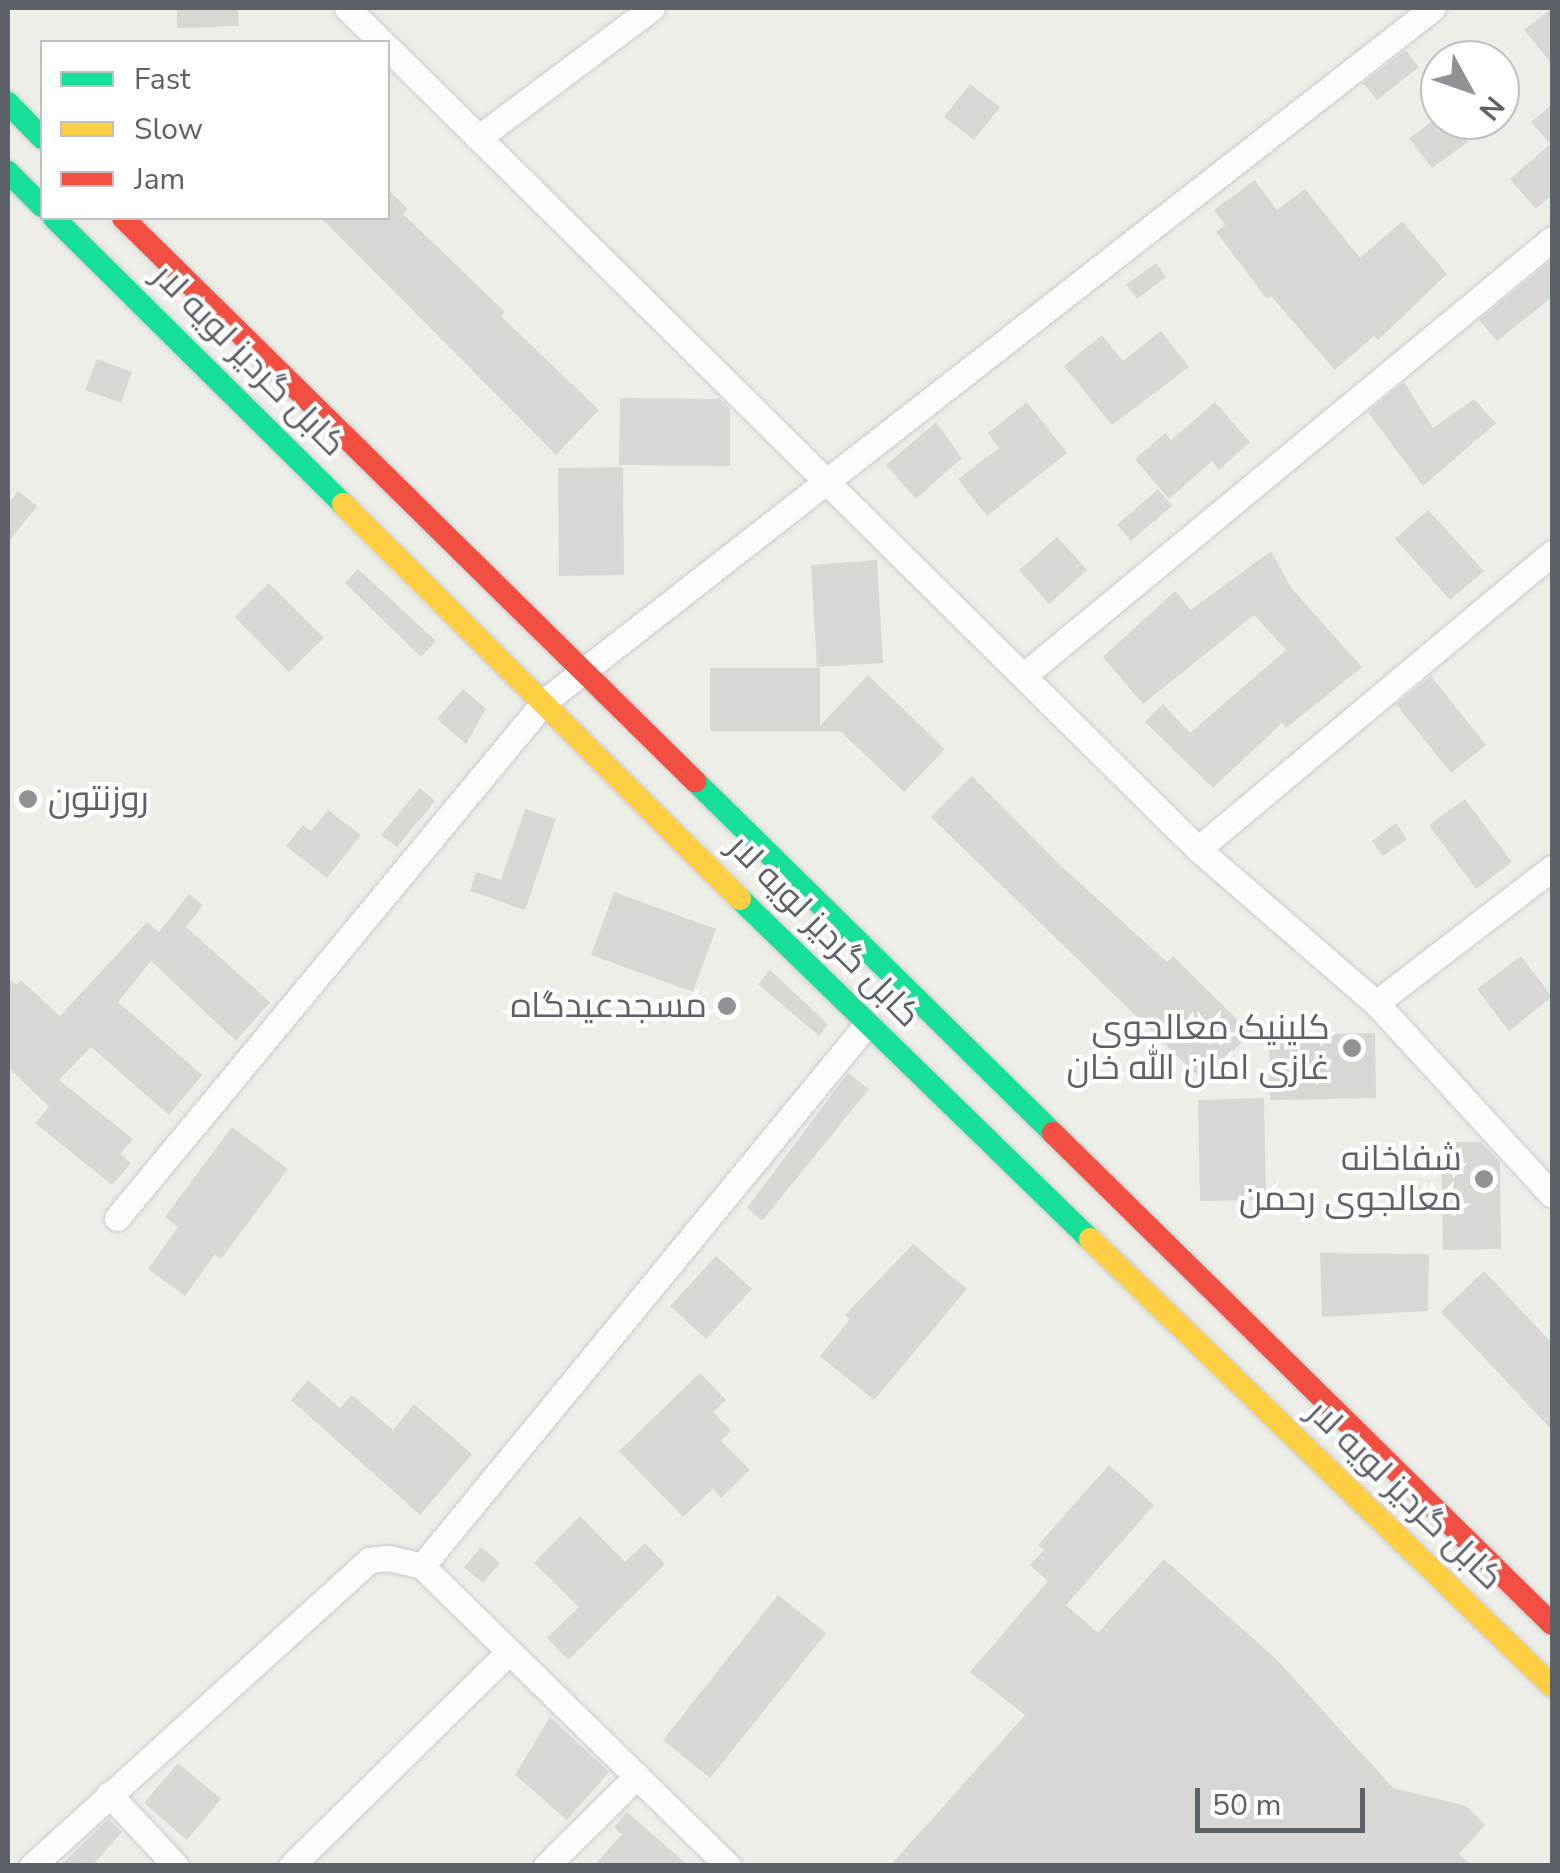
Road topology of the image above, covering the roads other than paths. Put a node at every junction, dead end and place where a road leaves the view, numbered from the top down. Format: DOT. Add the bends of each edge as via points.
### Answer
graph roads {
  1 [pos="347,8"];
  2 [pos="652,8"];
  3 [pos="1433,8"];
  4 [pos="380,40"];
  5 [pos="390,50"];
  6 [pos="8,104"];
  7 [pos="40,136"];
  8 [pos="478,138"];
  9 [pos="8,172"];
  10 [pos="40,204"];
  11 [pos="56,220"];
  12 [pos="126,220"];
  13 [pos="1552,238"];
  14 [pos="826,481"];
  15 [pos="1552,553"];
  16 [pos="583,672"];
  17 [pos="1023,676"];
  18 [pos="545,701"];
  19 [pos="1198,849"];
  20 [pos="1552,868"];
  21 [pos="1376,1003"];
  22 [pos="867,1024"];
  23 [pos="1549,1185"];
  24 [pos="117,1218"];
  25 [pos="422,1566"];
  26 [pos="1552,1624"];
  27 [pos="509,1652"];
  28 [pos="1552,1686"];
  29 [pos="638,1776"];
  30 [pos="108,1794"];
  31 [pos="32,1866"];
  32 [pos="176,1866"];
  33 [pos="291,1866"];
  34 [pos="546,1866"];
  35 [pos="728,1866"];
  1 -- 4 [label="street"];
  2 -- 8 [label="street"];
  3 -- 14 [label="street"];
  5 -- 8 [label="street"];
  6 -- 7 [label="highway"];
  8 -- 14 [label="street"];
  9 -- 10 [label="highway"];
  11 -- 18 [label="highway, کابل گردیز لویه لار"];
  12 -- 16 [label="highway, کابل گردیز لویه لار"];
  13 -- 17 [label="street"];
  14 -- 16 [label="street"];
  14 -- 17 [label="street"];
  15 -- 19 [label="street"];
  16 -- 18 [label="street"];
  16 -- 26 [label="highway, کابل گردیز لویه لار"];
  17 -- 19 [label="street"];
  18 -- 22 [label="highway, کابل گردیز لویه لار"];
  18 -- 24 [label="street"];
  19 -- 21 [label="street"];
  20 -- 21 [label="street"];
  21 -- 23 [label="street"];
  22 -- 25 [label="street"];
  22 -- 28 [label="highway, کابل گردیز لویه لار"];
  25 -- 27 [label="street"];
  25 -- 30 [label="street" via="369,1560"];
  27 -- 29 [label="street"];
  27 -- 33 [label="street"];
  29 -- 34 [label="street"];
  29 -- 35 [label="street"];
  30 -- 31 [label="street"];
  30 -- 32 [label="street"];
}
